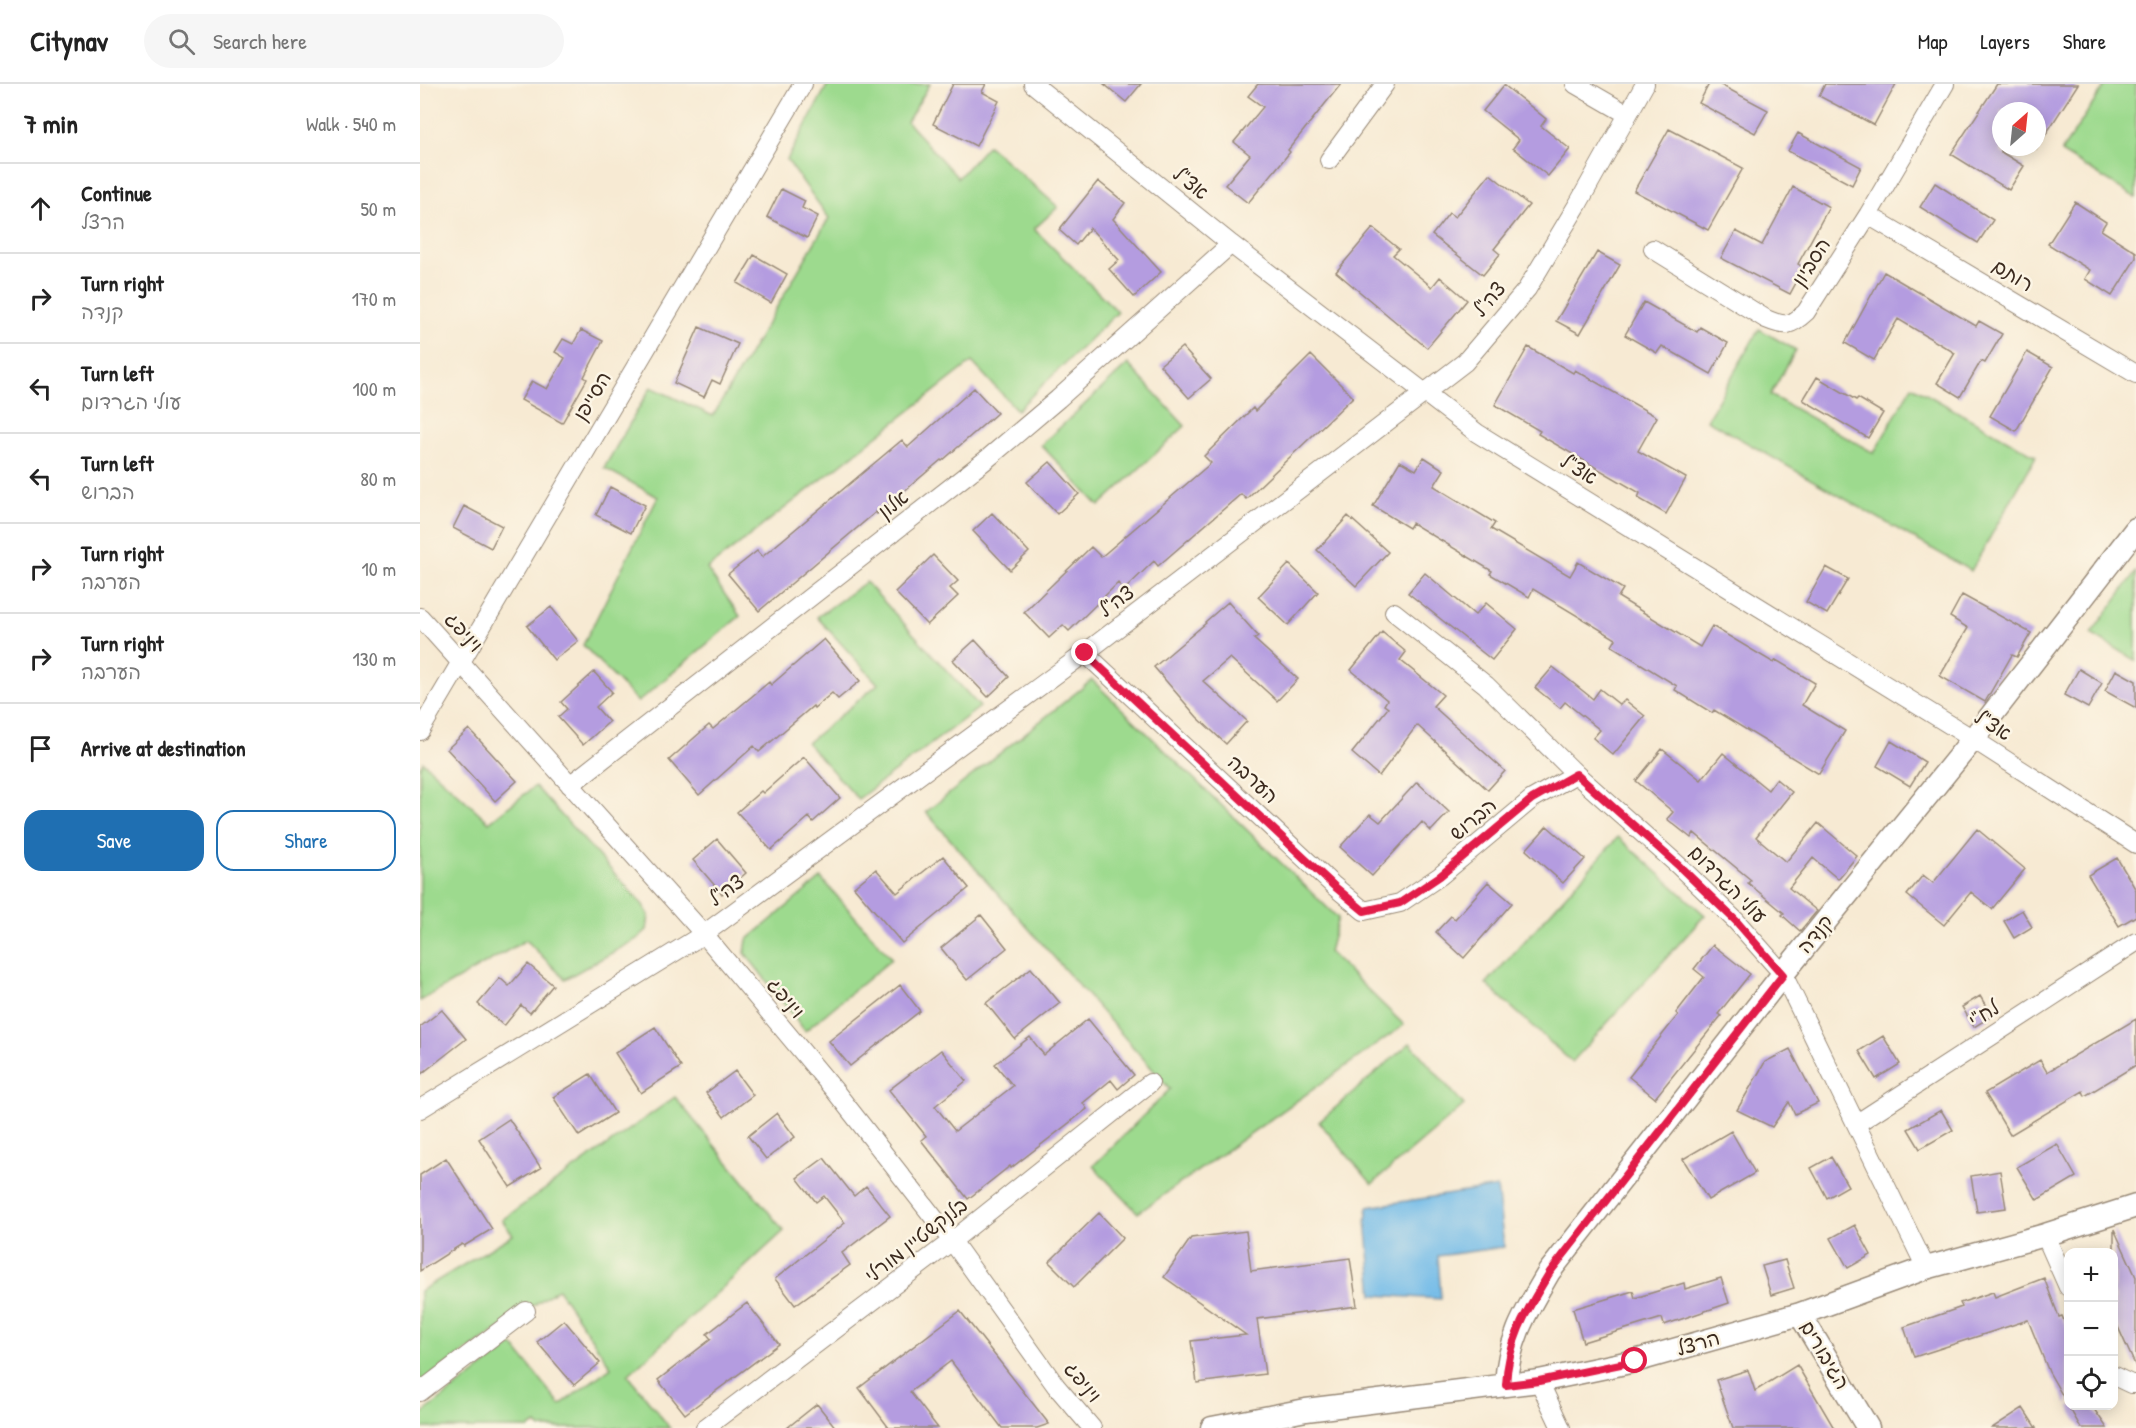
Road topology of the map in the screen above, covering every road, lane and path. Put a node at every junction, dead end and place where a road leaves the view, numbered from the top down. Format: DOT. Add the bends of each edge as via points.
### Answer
graph roads {
  1 [pos="803,84"];
  2 [pos="1033,84"];
  3 [pos="1385,84"];
  4 [pos="1575,84"];
  5 [pos="1644,84"];
  6 [pos="1945,84"];
  7 [pos="1627,114"];
  8 [pos="1329,160"];
  9 [pos="1868,215"];
  10 [pos="1230,244"];
  11 [pos="1653,249"];
  12 [pos="2136,374"];
  13 [pos="1425,394"];
  14 [pos="2136,529"];
  15 [pos="1394,612"];
  16 [pos="420,617"];
  17 [pos="1085,653"];
  18 [pos="461,661"];
  19 [pos="420,731"];
  20 [pos="1973,739"];
  21 [pos="1576,774"];
  22 [pos="570,784"];
  23 [pos="2136,844"];
  24 [pos="1400,903"];
  25 [pos="704,934"];
  26 [pos="2136,942"];
  27 [pos="1783,975"];
  28 [pos="1150,1083"];
  29 [pos="420,1109"];
  30 [pos="1856,1124"];
  31 [pos="2136,1206"];
  32 [pos="2045,1235"];
  33 [pos="952,1242"];
  34 [pos="1926,1268"];
  35 [pos="2064,1278"];
  36 [pos="526,1311"];
  37 [pos="1800,1314"];
  38 [pos="2118,1378"];
  39 [pos="1539,1381"];
  40 [pos="2136,1384"];
  41 [pos="1506,1385"];
  42 [pos="420,1392"];
  43 [pos="705,1428"];
  44 [pos="1092,1428"];
  45 [pos="1212,1428"];
  46 [pos="1561,1428"];
  47 [pos="1868,1428"];
  1 -- 18 [label="street, הסייפן"];
  2 -- 10 [label="street, אצ\"ל"];
  3 -- 8 [label="street"];
  4 -- 7 [label="street"];
  5 -- 7 [label="street, צה\"ל"];
  6 -- 9 [label="street, הסביון"];
  7 -- 13 [label="street, צה\"ל" via="1527,289 1465,362"];
  9 -- 11 [label="street, הסביון" via="1806,312 1788,325 1766,319"];
  9 -- 12 [label="street, רותם"];
  10 -- 13 [label="street, אצ\"ל"];
  10 -- 22 [label="street, אלון" via="987,459"];
  13 -- 17 [label="street, צה\"ל"];
  13 -- 20 [label="street, אצ\"ל" via="1477,433"];
  14 -- 20 [label="street, קנדה"];
  15 -- 21 [label="street, עולי הגרדום" via="1485,685"];
  16 -- 18 [label="street, ויניפג"];
  17 -- 24 [label="street, הערבה" via="1364,911"];
  17 -- 25 [label="street, צה\"ל"];
  18 -- 19 [label="street, הסייפן"];
  18 -- 22 [label="street, ויניפג"];
  20 -- 23 [label="street, אצ\"ל"];
  20 -- 27 [label="street, קנדה"];
  21 -- 24 [label="street, הברוש" via="1532,799 1440,876"];
  21 -- 27 [label="street, עולי הגרדום" via="1736,921"];
  22 -- 25 [label="street, ויניפג"];
  25 -- 29 [label="street, צה\"ל"];
  25 -- 33 [label="street, ויניפג" via="835,1091"];
  26 -- 30 [label="street, לח\"י"];
  27 -- 30 [label="street, עולי הגרדום"];
  27 -- 41 [label="street, קנדה" via="1550,1272 1520,1322 1507,1362"];
  28 -- 33 [label="street, בלנקשטיין מורלי"];
  30 -- 34 [label="street, עולי הגרדום"];
  31 -- 32 [label="street, הרצל"];
  32 -- 34 [label="street, הרצל"];
  32 -- 35 [label="street"];
  33 -- 43 [label="street, בלנקשטיין מורלי"];
  33 -- 44 [label="street, ויניפג" via="1056,1386"];
  34 -- 37 [label="street, הרצל"];
  36 -- 42 [label="street"];
  37 -- 39 [label="street, הרצל" via="1635,1361"];
  37 -- 47 [label="street, הגיבורים"];
  38 -- 40 [label="street"];
  39 -- 41 [label="street, הרצל"];
  39 -- 46 [label="street"];
  41 -- 45 [label="street, הרצל" via="1306,1410"];
}
